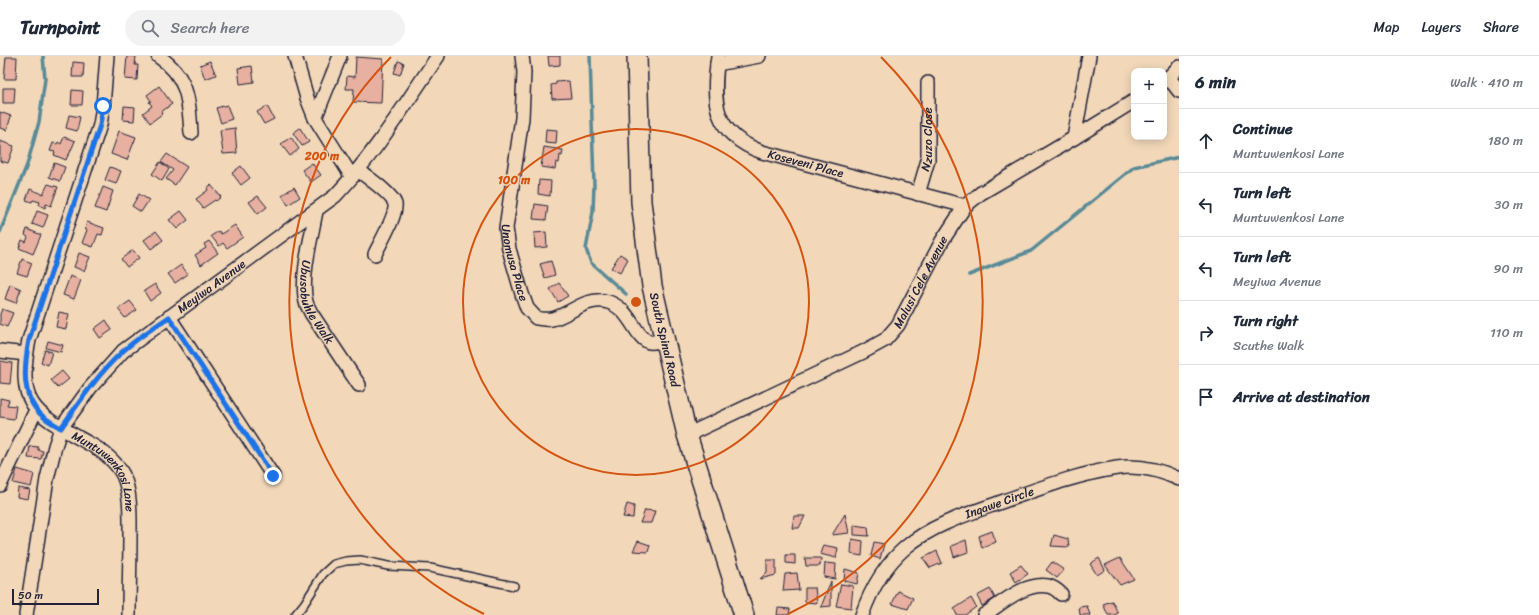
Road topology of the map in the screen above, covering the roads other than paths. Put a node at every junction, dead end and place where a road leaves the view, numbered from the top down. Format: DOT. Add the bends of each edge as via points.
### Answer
graph roads {
  1 [pos="107,56"];
  2 [pos="158,56"];
  3 [pos="295,56"];
  4 [pos="340,56"];
  5 [pos="438,56"];
  6 [pos="522,56"];
  7 [pos="637,56"];
  8 [pos="759,56"];
  9 [pos="1089,56"];
  10 [pos="717,60"];
  11 [pos="1179,67"];
  12 [pos="1167,79"];
  13 [pos="1167,81"];
  14 [pos="928,83"];
  15 [pos="1179,91"];
  16 [pos="1131,103"];
  17 [pos="316,118"];
  18 [pos="191,133"];
  19 [pos="1074,138"];
  20 [pos="355,173"];
  21 [pos="918,194"];
  22 [pos="965,206"];
  23 [pos="316,211"];
  24 [pos="375,254"];
  25 [pos="169,317"];
  26 [pos="664,339"];
  27 [pos="0,351"];
  28 [pos="26,354"];
  29 [pos="359,385"];
  30 [pos="36,410"];
  31 [pos="61,428"];
  32 [pos="687,435"];
  33 [pos="273,476"];
  34 [pos="1179,480"];
  35 [pos="0,485"];
  36 [pos="514,586"];
  37 [pos="1062,594"];
  38 [pos="26,615"];
  39 [pos="129,615"];
  40 [pos="295,615"];
  41 [pos="744,615"];
  42 [pos="862,615"];
  43 [pos="984,615"];
  1 -- 28 [label="street, Muntuwenkosi Lane" via="100,125"];
  2 -- 18 [label="street" via="176,70 184,84 190,104"];
  3 -- 17 [label="street" via="307,98"];
  4 -- 17 [label="street"];
  5 -- 20 [label="street, Meyiwa Avenue" via="402,111"];
  6 -- 26 [label="street, Unomusa Place" via="522,118 506,228 509,249 527,308 536,318 548,319 584,304 604,301 621,309 642,337 648,341"];
  7 -- 26 [label="street, South Spinal Road" via="641,202 652,286"];
  8 -- 10 [label="street"];
  9 -- 19 [label="street"];
  10 -- 21 [label="street, Koseveni Place" via="714,92 717,108 726,128 734,138 746,146"];
  11 -- 12 [label="street"];
  13 -- 15 [label="street"];
  14 -- 21 [label="street, Nzuzo Close" via="928,160"];
  16 -- 19 [label="street, Malusi Cele Avenue"];
  17 -- 20 [label="street"];
  19 -- 22 [label="street, Malusi Cele Avenue" via="981,193"];
  20 -- 23 [label="street, Meyiwa Avenue" via="335,196"];
  20 -- 24 [label="street" via="384,192 394,203 395,212"];
  21 -- 22 [label="street, Koseveni Place"];
  22 -- 32 [label="street, Malusi Cele Avenue" via="942,241 898,325 885,340"];
  23 -- 25 [label="street, Meyiwa Avenue"];
  23 -- 29 [label="street, Ubusobuhle Walk" via="305,276 306,303"];
  25 -- 31 [label="street, Meyiwa Avenue" via="123,351 104,370"];
  25 -- 33 [label="street"];
  26 -- 32 [label="street, South Spinal Road"];
  27 -- 28 [label="street"];
  28 -- 30 [label="street, Muntuwenkosi Lane" via="25,386"];
  30 -- 31 [label="street, Muntuwenkosi Lane"];
  30 -- 35 [label="street"];
  31 -- 38 [label="street, Meyiwa Avenue" via="47,479"];
  31 -- 39 [label="street, Muntuwenkosi Lane" via="103,452 115,463 123,476 130,511"];
  32 -- 41 [label="street, South Spinal Road"];
  34 -- 42 [label="street, Inqawe Circle" via="1168,474 1141,468 1118,468 1068,479 945,524 920,537 895,557 868,596"];
  36 -- 40 [label="lane" via="430,568 388,566 360,560 334,564"];
  37 -- 43 [label="street" via="1049,586 1037,586 1021,591"];
}
